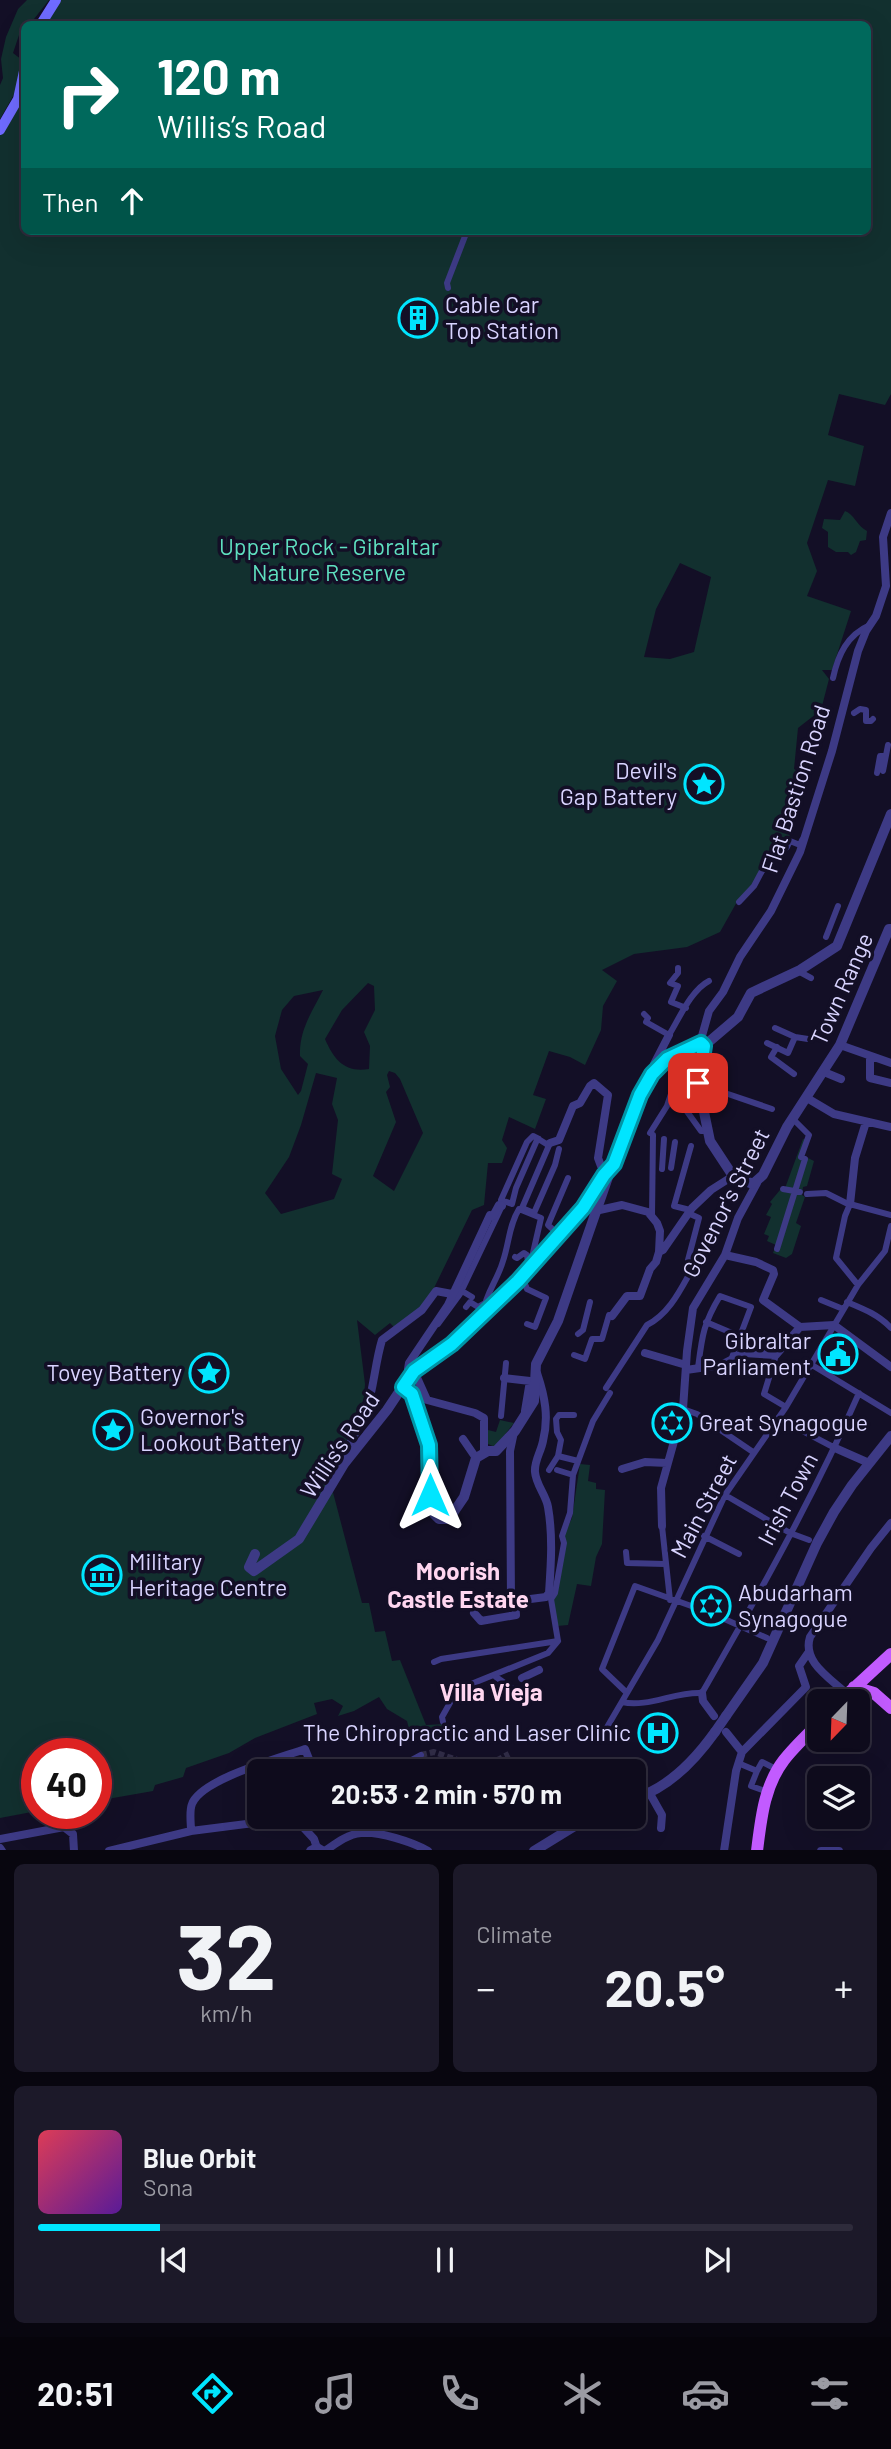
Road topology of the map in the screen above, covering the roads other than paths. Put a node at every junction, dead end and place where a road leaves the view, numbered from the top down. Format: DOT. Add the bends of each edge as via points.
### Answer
graph roads {
  1 [pos="56,0"];
  2 [pos="43,21"];
  3 [pos="21,85"];
  4 [pos="0,130"];
  5 [pos="465,235"];
  6 [pos="448,288"];
  7 [pos="891,513"];
  8 [pos="870,624"];
  9 [pos="833,678"];
  10 [pos="854,713"];
  11 [pos="873,719"];
  12 [pos="888,745"];
  13 [pos="880,772"];
  14 [pos="891,814"];
  15 [pos="804,841"];
  16 [pos="739,902"];
  17 [pos="838,906"];
  18 [pos="890,928"];
  19 [pos="825,937"];
  20 [pos="678,968"];
  21 [pos="798,971"];
  22 [pos="811,978"];
  23 [pos="709,981"];
  24 [pos="686,1008"];
  25 [pos="644,1014"];
  26 [pos="775,1028"];
  27 [pos="668,1035"];
  28 [pos="795,1037"];
  29 [pos="808,1039"];
  30 [pos="767,1042"];
  31 [pos="840,1045"];
  32 [pos="704,1046"];
  33 [pos="777,1047"];
  34 [pos="676,1055"];
  35 [pos="870,1057"];
  36 [pos="891,1063"];
  37 [pos="825,1070"];
  38 [pos="652,1074"];
  39 [pos="794,1074"];
  40 [pos="678,1078"];
  41 [pos="841,1079"];
  42 [pos="695,1083"];
  43 [pos="891,1083"];
  44 [pos="728,1094"];
  45 [pos="807,1098"];
  46 [pos="772,1109"];
  47 [pos="793,1119"];
  48 [pos="866,1122"];
  49 [pos="891,1127"];
  50 [pos="708,1131"];
  51 [pos="539,1139"];
  52 [pos="664,1139"];
  53 [pos="675,1142"];
  54 [pos="549,1144"];
  55 [pos="691,1146"];
  56 [pos="559,1149"];
  57 [pos="671,1168"];
  58 [pos="662,1169"];
  59 [pos="608,1172"];
  60 [pos="733,1176"];
  61 [pos="568,1178"];
  62 [pos="534,1179"];
  63 [pos="757,1183"];
  64 [pos="546,1184"];
  65 [pos="516,1188"];
  66 [pos="783,1189"];
  67 [pos="801,1193"];
  68 [pos="528,1194"];
  69 [pos="850,1204"];
  70 [pos="504,1205"];
  71 [pos="536,1208"];
  72 [pos="595,1211"];
  73 [pos="689,1211"];
  74 [pos="891,1215"];
  75 [pos="652,1216"];
  76 [pos="541,1218"];
  77 [pos="891,1230"];
  78 [pos="559,1236"];
  79 [pos="777,1250"];
  80 [pos="506,1252"];
  81 [pos="659,1252"];
  82 [pos="888,1253"];
  83 [pos="725,1255"];
  84 [pos="526,1271"];
  85 [pos="858,1285"];
  86 [pos="462,1291"];
  87 [pos="452,1294"];
  88 [pos="472,1297"];
  89 [pos="821,1300"];
  90 [pos="590,1302"];
  91 [pos="485,1303"];
  92 [pos="845,1306"];
  93 [pos="466,1307"];
  94 [pos="482,1315"];
  95 [pos="610,1315"];
  96 [pos="544,1322"];
  97 [pos="706,1322"];
  98 [pos="527,1324"];
  99 [pos="834,1325"];
  100 [pos="800,1327"];
  101 [pos="433,1328"];
  102 [pos="891,1328"];
  103 [pos="578,1334"];
  104 [pos="738,1336"];
  105 [pos="546,1345"];
  106 [pos="645,1353"];
  107 [pos="776,1355"];
  108 [pos="574,1356"];
  109 [pos="731,1360"];
  110 [pos="506,1363"];
  111 [pos="812,1365"];
  112 [pos="536,1366"];
  113 [pos="686,1367"];
  114 [pos="891,1367"];
  115 [pos="698,1368"];
  116 [pos="412,1372"];
  117 [pos="504,1378"];
  118 [pos="403,1387"];
  119 [pos="859,1393"];
  120 [pos="786,1406"];
  121 [pos="684,1409"];
  122 [pos="891,1413"];
  123 [pos="574,1415"];
  124 [pos="501,1416"];
  125 [pos="523,1417"];
  126 [pos="778,1418"];
  127 [pos="514,1432"];
  128 [pos="891,1436"];
  129 [pos="463,1439"];
  130 [pos="835,1448"];
  131 [pos="496,1451"];
  132 [pos="753,1452"];
  133 [pos="480,1455"];
  134 [pos="558,1456"];
  135 [pos="578,1461"];
  136 [pos="667,1463"];
  137 [pos="869,1463"];
  138 [pos="344,1464"];
  139 [pos="510,1465"];
  140 [pos="622,1469"];
  141 [pos="573,1475"];
  142 [pos="725,1494"];
  143 [pos="891,1524"];
  144 [pos="662,1525"];
  145 [pos="789,1533"];
  146 [pos="704,1536"];
  147 [pos="809,1540"];
  148 [pos="626,1552"];
  149 [pos="255,1554"];
  150 [pos="739,1554"];
  151 [pos="666,1564"];
  152 [pos="672,1600"];
  153 [pos="515,1601"];
  154 [pos="474,1613"];
  155 [pos="740,1627"];
  156 [pos="767,1638"];
  157 [pos="558,1641"];
  158 [pos="808,1653"];
  159 [pos="891,1654"];
  160 [pos="434,1662"];
  161 [pos="877,1667"];
  162 [pos="540,1670"];
  163 [pos="496,1677"];
  164 [pos="522,1678"];
  165 [pos="464,1688"];
  166 [pos="842,1689"];
  167 [pos="853,1689"];
  168 [pos="519,1693"];
  169 [pos="627,1693"];
  170 [pos="702,1693"];
  171 [pos="870,1693"];
  172 [pos="874,1693"];
  173 [pos="444,1695"];
  174 [pos="622,1702"];
  175 [pos="891,1708"];
  176 [pos="713,1716"];
  177 [pos="443,1722"];
  178 [pos="726,1732"];
  179 [pos="603,1734"];
  180 [pos="807,1736"];
  181 [pos="742,1752"];
  182 [pos="421,1755"];
  183 [pos="276,1759"];
  184 [pos="309,1759"];
  185 [pos="414,1759"];
  186 [pos="738,1763"];
  187 [pos="247,1769"];
  188 [pos="778,1770"];
  189 [pos="757,1771"];
  190 [pos="649,1792"];
  191 [pos="768,1792"];
  192 [pos="646,1793"];
  193 [pos="247,1823"];
  194 [pos="661,1828"];
  195 [pos="305,1829"];
  196 [pos="367,1829"];
  197 [pos="569,1829"];
  198 [pos="191,1831"];
  199 [pos="366,1833"];
  200 [pos="0,1839"];
  201 [pos="74,1850"];
  202 [pos="109,1850"];
  203 [pos="318,1850"];
  204 [pos="428,1850"];
  205 [pos="534,1850"];
  206 [pos="724,1850"];
  207 [pos="757,1850"];
  208 [pos="821,1850"];
  209 [pos="839,1850"];
  1 -- 2 [label="main road"];
  3 -- 4 [label="main road"];
  5 -- 6 [label="street"];
  7 -- 8 [label="street, Flat Bastion Road" via="883,537 886,586"];
  8 -- 9 [label="street" via="840,651"];
  8 -- 15 [label="street, Flat Bastion Road" via="858,651"];
  10 -- 11 [label="street" via="866,710 866,721"];
  12 -- 13 [label="street"];
  14 -- 21 [label="street" via="839,942"];
  15 -- 16 [label="street" via="800,845 790,841"];
  15 -- 32 [label="street, Flat Bastion Road" via="775,904 709,1011"];
  17 -- 19 [label="street"];
  18 -- 31 [label="street, Town Range"];
  20 -- 24 [label="street" via="670,983 678,986 671,1002"];
  21 -- 22 [label="street"];
  21 -- 32 [label="street" via="751,993 738,1017"];
  23 -- 24 [label="street"];
  24 -- 27 [label="street"];
  25 -- 27 [label="street" via="649,1025"];
  26 -- 28 [label="street"];
  27 -- 38 [label="street"];
  28 -- 29 [label="street"];
  28 -- 33 [label="street" via="788,1053"];
  30 -- 33 [label="street"];
  31 -- 35 [label="street"];
  31 -- 37 [label="street, Town Range"];
  32 -- 34 [label="street"];
  32 -- 42 [label="street"];
  33 -- 39 [label="street" via="771,1057"];
  34 -- 38 [label="street"];
  34 -- 40 [label="street" via="685,1066"];
  35 -- 36 [label="street"];
  35 -- 43 [label="street" via="870,1078"];
  37 -- 41 [label="street"];
  37 -- 45 [label="street, Govenor's Street"];
  38 -- 59 [label="street"];
  40 -- 42 [label="street"];
  40 -- 75 [label="street" via="652,1134"];
  42 -- 50 [label="street"];
  42 -- 50 [label="street" via="682,1106 701,1131"];
  44 -- 46 [label="street"];
  45 -- 47 [label="street, Govenor's Street"];
  45 -- 48 [label="street" via="834,1114"];
  47 -- 63 [label="street, Govenor's Street"];
  47 -- 67 [label="street" via="809,1135 801,1157 805,1159"];
  48 -- 49 [label="street"];
  48 -- 69 [label="street" via="855,1158"];
  50 -- 60 [label="street"];
  51 -- 54 [label="street"];
  51 -- 65 [label="street"];
  51 -- 70 [label="street" via="533,1136 527,1142 501,1200"];
  52 -- 58 [label="street"];
  53 -- 57 [label="street"];
  54 -- 59 [label="street" via="559,1140 573,1106 594,1083 608,1095 598,1158"];
  54 -- 62 [label="street"];
  55 -- 73 [label="street" via="674,1206"];
  56 -- 64 [label="street"];
  59 -- 72 [label="street"];
  59 -- 78 [label="street, Willis’s Road"];
  60 -- 63 [label="street"];
  60 -- 73 [label="street"];
  61 -- 78 [label="street" via="548,1225"];
  62 -- 64 [label="street"];
  62 -- 68 [label="street"];
  63 -- 83 [label="street, Govenor's Street"];
  64 -- 71 [label="street"];
  65 -- 68 [label="street"];
  65 -- 70 [label="street" via="512,1204"];
  66 -- 67 [label="street"];
  67 -- 69 [label="street" via="826,1193"];
  67 -- 79 [label="street"];
  68 -- 71 [label="street" via="522,1208 534,1213"];
  69 -- 74 [label="street"];
  69 -- 85 [label="street" via="836,1258"];
  70 -- 86 [label="street"];
  70 -- 87 [label="street" via="490,1215"];
  71 -- 76 [label="street"];
  72 -- 75 [label="street" via="622,1205"];
  72 -- 105 [label="street"];
  73 -- 81 [label="street"];
  73 -- 135 [label="street" via="699,1218 692,1262 671,1304 646,1325 608,1391"];
  75 -- 81 [label="street" via="661,1237"];
  76 -- 80 [label="street" via="519,1209"];
  76 -- 84 [label="street"];
  77 -- 82 [label="street, Main Street"];
  78 -- 84 [label="street, Willis’s Road"];
  80 -- 84 [label="street" via="517,1258 527,1255"];
  80 -- 91 [label="street"];
  81 -- 95 [label="street" via="641,1296 627,1296"];
  82 -- 85 [label="street, Main Street"];
  83 -- 100 [label="street" via="773,1270 763,1300"];
  83 -- 113 [label="street, Govenor's Street" via="693,1308"];
  84 -- 94 [label="street, Willis’s Road"];
  84 -- 96 [label="street" via="527,1289 546,1298"];
  85 -- 92 [label="street, Main Street"];
  86 -- 88 [label="street"];
  86 -- 101 [label="street"];
  87 -- 101 [label="street"];
  87 -- 138 [label="street" via="436,1291 422,1310 381,1342 371,1396"];
  89 -- 92 [label="street"];
  90 -- 103 [label="street"];
  91 -- 93 [label="street" via="478,1307 470,1301"];
  91 -- 94 [label="street"];
  92 -- 99 [label="street, Main Street"];
  92 -- 102 [label="street" via="872,1312"];
  94 -- 116 [label="street, Willis’s Road" via="452,1344"];
  95 -- 108 [label="street" via="602,1339 592,1339 585,1359"];
  96 -- 98 [label="street" via="535,1327"];
  96 -- 105 [label="street"];
  97 -- 104 [label="street"];
  97 -- 104 [label="street" via="720,1296 751,1307"];
  97 -- 115 [label="street"];
  99 -- 100 [label="street"];
  99 -- 111 [label="street, Main Street"];
  99 -- 114 [label="street"];
  100 -- 107 [label="street"];
  101 -- 116 [label="street" via="409,1365"];
  104 -- 109 [label="street"];
  105 -- 112 [label="street"];
  106 -- 113 [label="street"];
  107 -- 109 [label="street" via="744,1353"];
  107 -- 120 [label="street" via="764,1393"];
  109 -- 115 [label="street"];
  110 -- 117 [label="street"];
  111 -- 119 [label="street"];
  111 -- 120 [label="street, Main Street"];
  112 -- 125 [label="street" via="534,1401"];
  112 -- 153 [label="street" via="547,1421 535,1473 548,1506 552,1537 549,1593"];
  113 -- 115 [label="street"];
  113 -- 121 [label="street, Govenor's Street"];
  116 -- 118 [label="street, Willis’s Road"];
  116 -- 133 [label="street" via="428,1401 484,1418"];
  117 -- 124 [label="street"];
  117 -- 125 [label="street" via="530,1381"];
  118 -- 133 [label="street" via="412,1394 429,1445 430,1495 439,1519 449,1519 458,1509"];
  118 -- 138 [label="street, Willis’s Road"];
  119 -- 122 [label="street"];
  119 -- 130 [label="street, Irish Town"];
  120 -- 126 [label="street, Main Street"];
  121 -- 132 [label="street"];
  121 -- 136 [label="street, Govenor's Street"];
  123 -- 134 [label="street" via="556,1419 561,1440"];
  125 -- 127 [label="street"];
  126 -- 130 [label="street"];
  126 -- 132 [label="street, Main Street"];
  127 -- 131 [label="street"];
  127 -- 139 [label="street"];
  128 -- 137 [label="street"];
  129 -- 133 [label="street"];
  130 -- 137 [label="street"];
  130 -- 145 [label="street, Irish Town"];
  131 -- 133 [label="street"];
  131 -- 139 [label="street"];
  132 -- 142 [label="street, Main Street"];
  134 -- 135 [label="street"];
  134 -- 141 [label="street" via="553,1470"];
  135 -- 141 [label="street"];
  136 -- 140 [label="street" via="645,1462"];
  136 -- 144 [label="street, Govenor's Street" via="660,1497"];
  137 -- 190 [label="street, bridge" via="817,1543 765,1660 689,1764"];
  138 -- 149 [label="street, Willis’s Road" via="299,1539 252,1570 249,1567"];
  139 -- 153 [label="street" via="511,1602"];
  141 -- 157 [label="street" via="570,1513 551,1599"];
  142 -- 145 [label="street"];
  142 -- 146 [label="street, Main Street"];
  143 -- 158 [label="street" via="810,1637"];
  144 -- 151 [label="street"];
  145 -- 147 [label="street"];
  145 -- 155 [label="street, Irish Town"];
  146 -- 150 [label="street"];
  146 -- 152 [label="street, Main Street"];
  148 -- 151 [label="street" via="627,1563"];
  151 -- 152 [label="street"];
  152 -- 155 [label="street"];
  152 -- 169 [label="street, Main Street" via="658,1640"];
  152 -- 169 [label="street" via="635,1586 602,1669"];
  153 -- 154 [label="street" via="516,1615 481,1621"];
  155 -- 156 [label="street"];
  155 -- 170 [label="street, Irish Town"];
  157 -- 160 [label="street"];
  157 -- 165 [label="street" via="548,1653"];
  158 -- 166 [label="street"];
  158 -- 181 [label="street" via="799,1666 806,1687"];
  159 -- 161 [label="main road"];
  161 -- 167 [label="main road"];
  161 -- 172 [label="main road"];
  162 -- 164 [label="street"];
  163 -- 168 [label="street"];
  165 -- 173 [label="street"];
  165 -- 177 [label="street" via="451,1702"];
  169 -- 174 [label="street, Main Street"];
  170 -- 174 [label="street"];
  170 -- 176 [label="street"];
  171 -- 172 [label="main road"];
  172 -- 175 [label="main road"];
  174 -- 179 [label="street, Main Street"];
  178 -- 181 [label="street"];
  180 -- 188 [label="main road"];
  181 -- 186 [label="street"];
  182 -- 185 [label="street"];
  183 -- 184 [label="street" via="305,1749"];
  186 -- 189 [label="street"];
  186 -- 206 [label="street"];
  187 -- 198 [label="street" via="200,1790 191,1805"];
  188 -- 189 [label="street" via="762,1762"];
  188 -- 191 [label="main road"];
  189 -- 191 [label="street" via="751,1786"];
  190 -- 192 [label="street"];
  190 -- 194 [label="street" via="662,1815"];
  191 -- 207 [label="main road"];
  193 -- 198 [label="street"];
  195 -- 203 [label="street"];
  196 -- 199 [label="street"];
  197 -- 205 [label="street"];
  198 -- 202 [label="street"];
  199 -- 203 [label="street"];
  199 -- 204 [label="street"];
  200 -- 201 [label="street" via="64,1827 73,1834"];
  208 -- 209 [label="street"];
}
